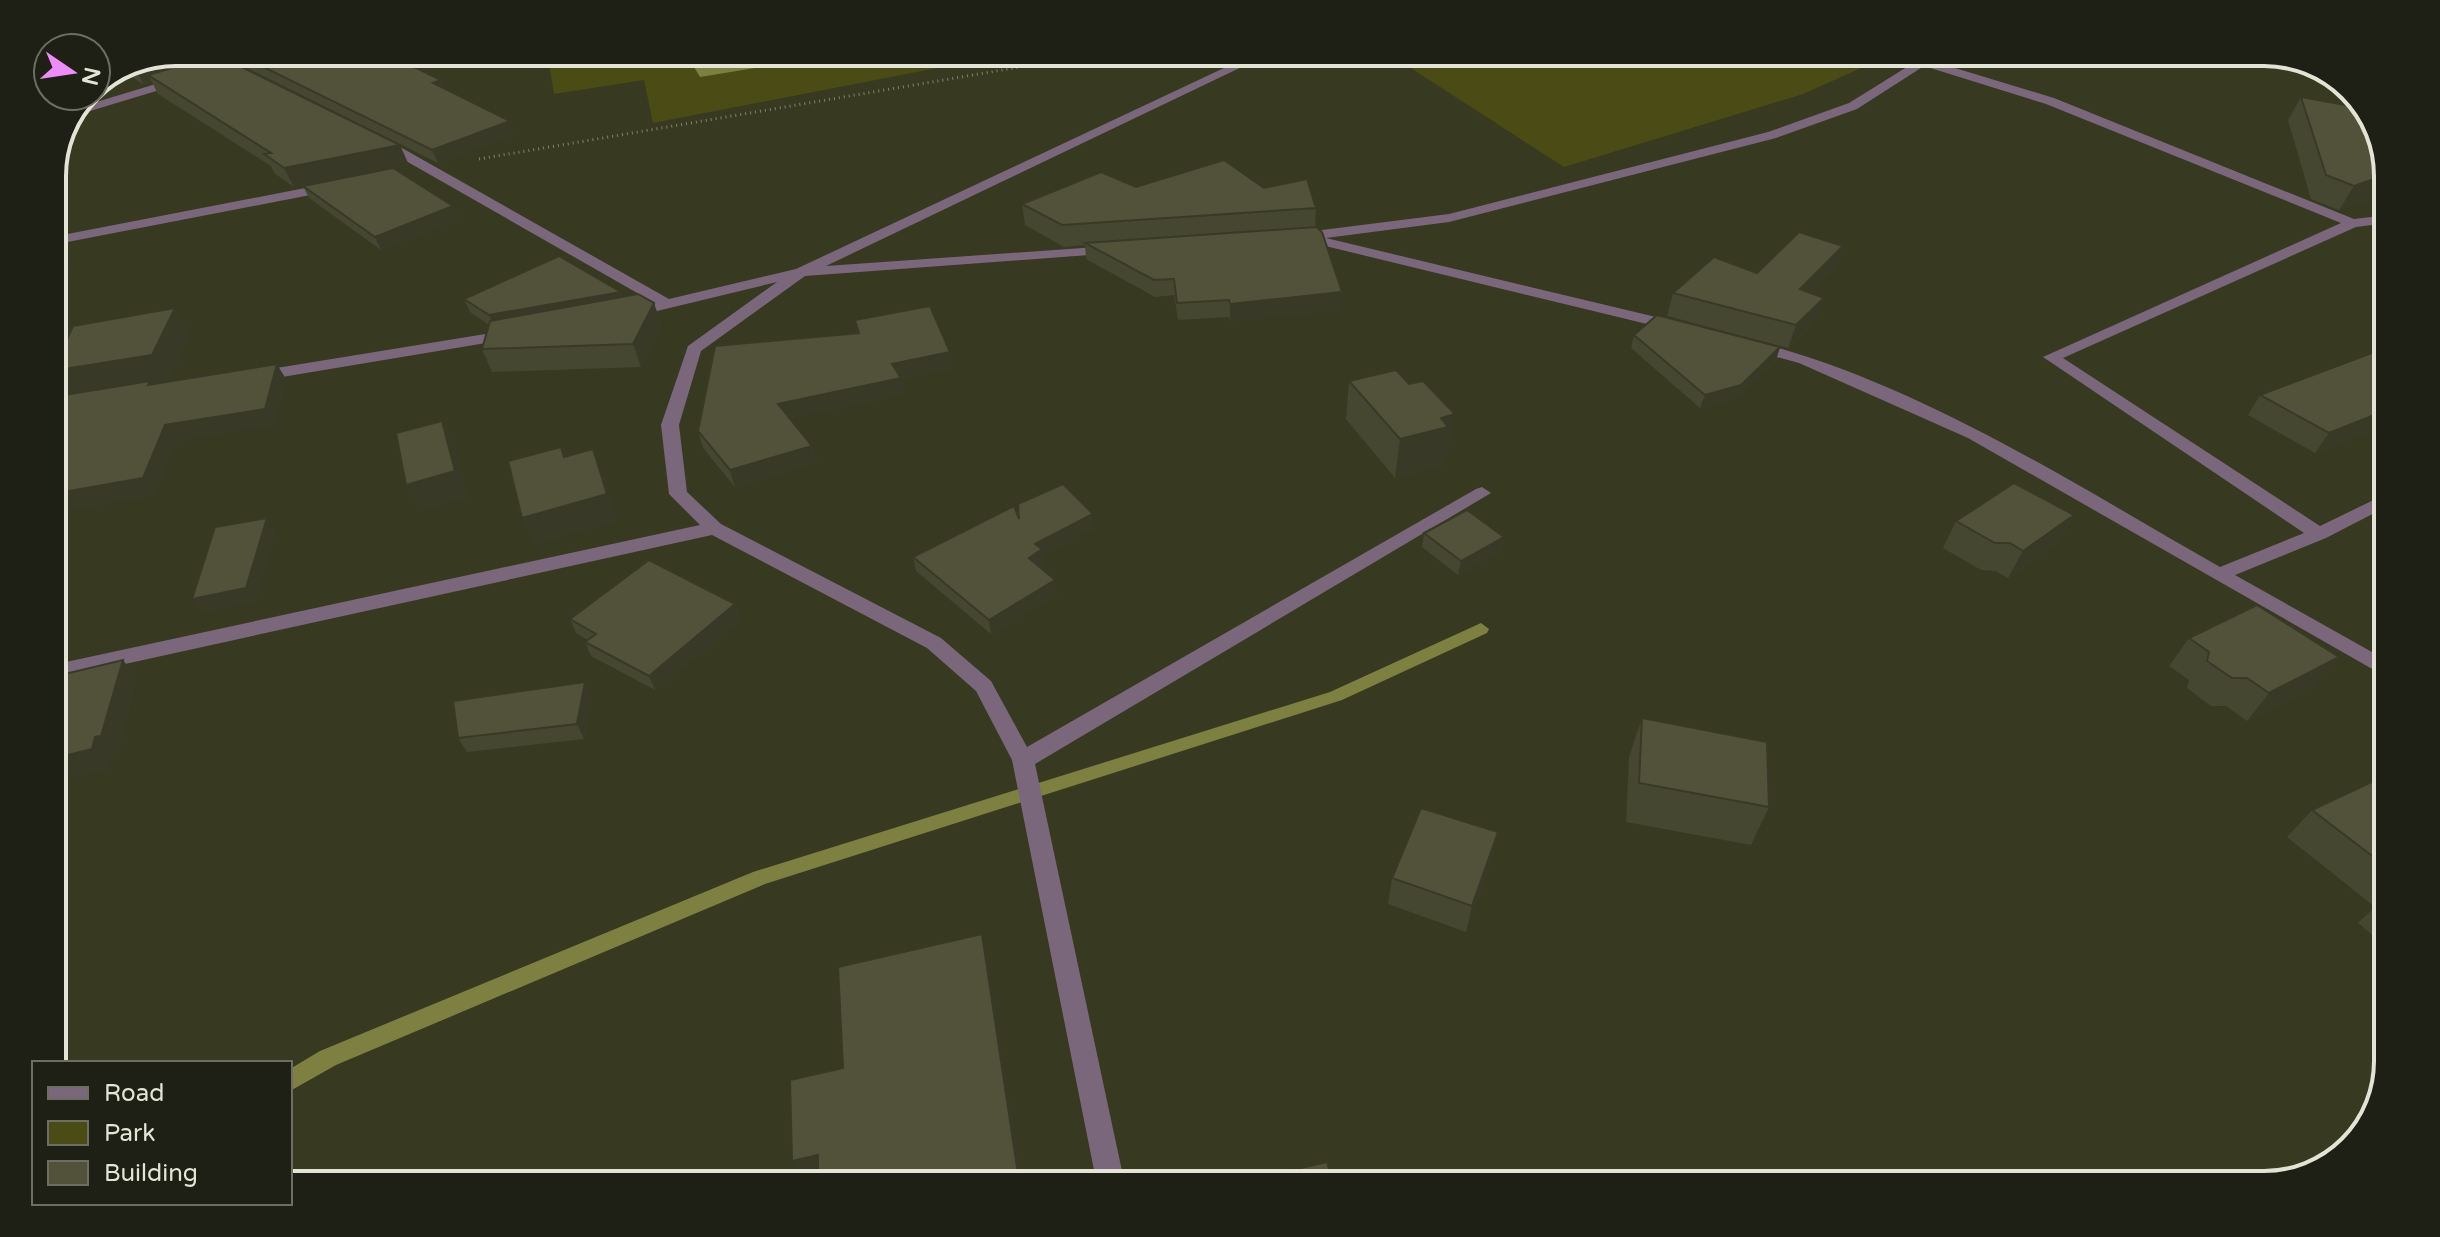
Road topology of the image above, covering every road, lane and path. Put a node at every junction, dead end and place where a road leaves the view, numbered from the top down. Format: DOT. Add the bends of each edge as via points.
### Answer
graph roads {
  1 [pos="228,66"];
  2 [pos="1021,66"];
  3 [pos="1237,66"];
  4 [pos="1917,66"];
  5 [pos="1936,66"];
  6 [pos="213,71"];
  7 [pos="241,73"];
  8 [pos="198,75"];
  9 [pos="112,102"];
  10 [pos="375,139"];
  11 [pos="430,168"];
  12 [pos="399,174"];
  13 [pos="339,185"];
  14 [pos="2374,221"];
  15 [pos="2353,223"];
  16 [pos="66,238"];
  17 [pos="1133,249"];
  18 [pos="801,272"];
  19 [pos="667,304"];
  20 [pos="611,317"];
  21 [pos="535,331"];
  22 [pos="1699,332"];
  23 [pos="1729,340"];
  24 [pos="238,379"];
  25 [pos="1482,493"];
  26 [pos="2374,506"];
  27 [pos="714,528"];
  28 [pos="2319,534"];
  29 [pos="2220,574"];
  30 [pos="2374,663"];
  31 [pos="66,670"];
  32 [pos="1023,760"];
  33 [pos="1108,1171"];
  1 -- 6 [label="street"];
  1 -- 7 [label="street"];
  2 -- 11 [label="path"];
  3 -- 18 [label="street"];
  4 -- 22 [label="street" via="1853,106 1772,135 1449,218 1298,238"];
  5 -- 15 [label="street" via="2050,101"];
  8 -- 9 [label="street"];
  10 -- 11 [label="street"];
  11 -- 12 [label="street"];
  11 -- 19 [label="street"];
  13 -- 16 [label="street"];
  14 -- 15 [label="street"];
  15 -- 28 [label="street" via="2051,357"];
  17 -- 18 [label="street"];
  18 -- 19 [label="street"];
  18 -- 27 [label="street" via="694,349 670,425 678,494"];
  19 -- 20 [label="street"];
  21 -- 24 [label="street"];
  23 -- 29 [label="street" via="1805,360 1974,434"];
  25 -- 32 [label="street"];
  26 -- 28 [label="street"];
  27 -- 31 [label="street"];
  27 -- 32 [label="street" via="934,643 984,686"];
  28 -- 29 [label="street"];
  29 -- 30 [label="street"];
  32 -- 33 [label="street"];
}
